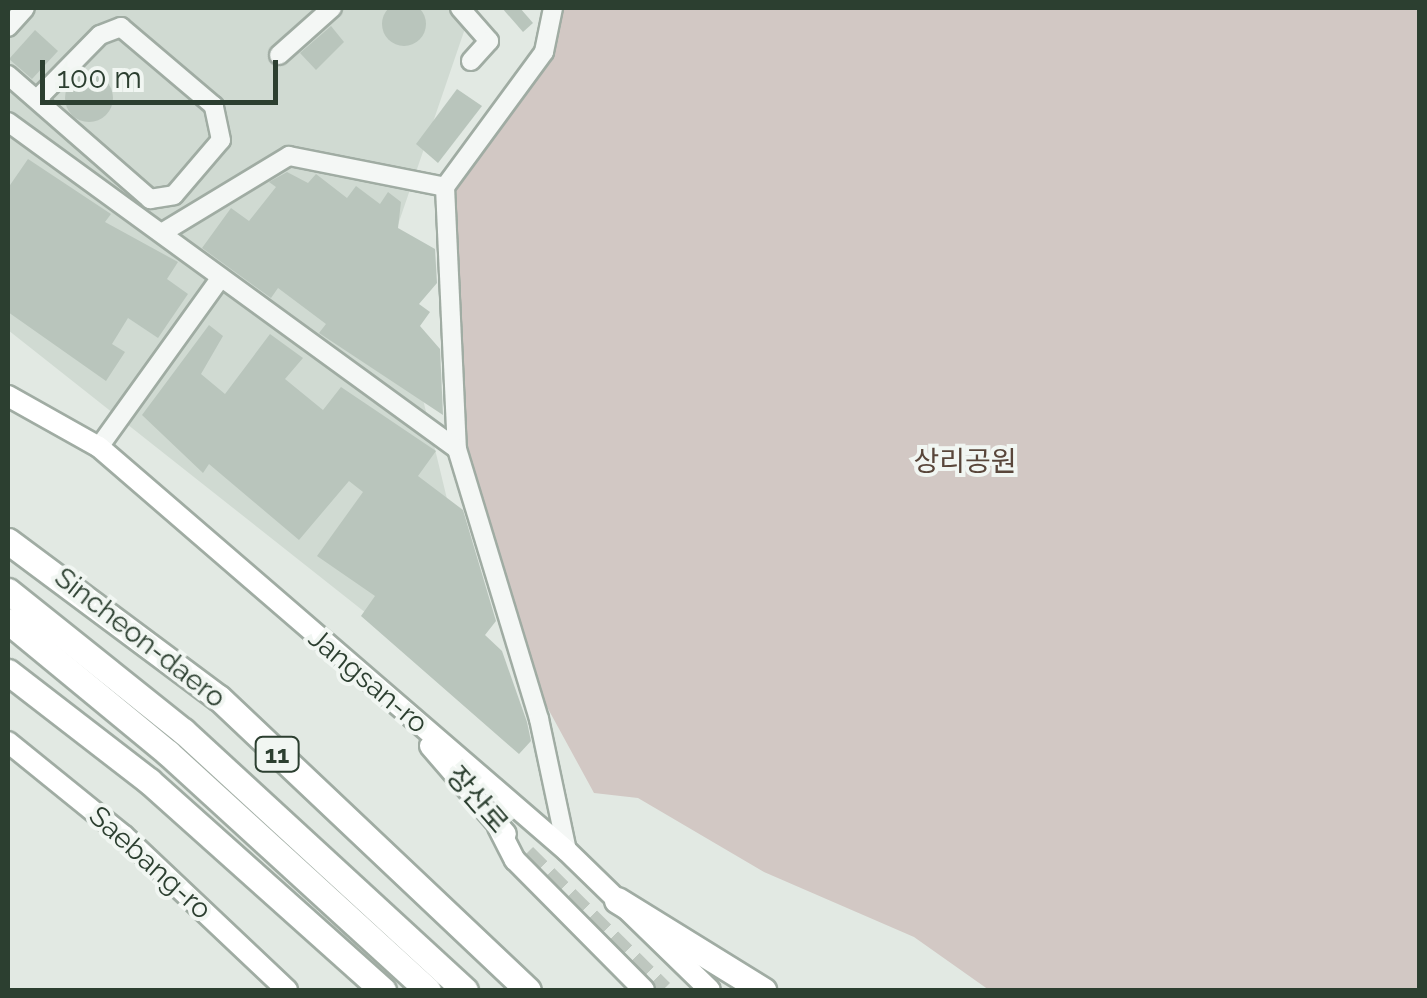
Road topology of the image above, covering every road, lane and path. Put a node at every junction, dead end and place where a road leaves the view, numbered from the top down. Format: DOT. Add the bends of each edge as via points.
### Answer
graph roads {
  1 [pos="25,8"];
  2 [pos="332,8"];
  3 [pos="460,8"];
  4 [pos="554,8"];
  5 [pos="8,28"];
  6 [pos="280,55"];
  7 [pos="471,61"];
  8 [pos="8,74"];
  9 [pos="37,100"];
  10 [pos="8,122"];
  11 [pos="445,186"];
  12 [pos="165,231"];
  13 [pos="218,280"];
  14 [pos="8,396"];
  15 [pos="98,447"];
  16 [pos="457,450"];
  17 [pos="8,541"];
  18 [pos="8,590"];
  19 [pos="8,621"];
  20 [pos="8,672"];
  21 [pos="389,699"];
  22 [pos="8,742"];
  23 [pos="498,827"];
  24 [pos="567,851"];
  25 [pos="526,854"];
  26 [pos="617,900"];
  27 [pos="286,990"];
  28 [pos="382,990"];
  29 [pos="428,990"];
  30 [pos="465,990"];
  31 [pos="528,990"];
  32 [pos="644,990"];
  33 [pos="710,990"];
  34 [pos="764,990"];
  1 -- 5 [label="street"];
  2 -- 6 [label="street"];
  3 -- 7 [label="street" via="489,41"];
  4 -- 11 [label="street" via="544,52"];
  8 -- 9 [label="street"];
  9 -- 9 [label="street" via="150,199 174,195 221,140 214,106 121,27 100,35"];
  10 -- 12 [label="street"];
  11 -- 12 [label="street" via="288,156"];
  11 -- 16 [label="street"];
  12 -- 13 [label="street"];
  13 -- 15 [label="street"];
  13 -- 16 [label="street"];
  14 -- 15 [label="main road, Jangsan-ro"];
  15 -- 21 [label="main road, Jangsan-ro"];
  16 -- 24 [label="street" via="539,719"];
  17 -- 31 [label="highway, Sincheon-daero / 11" via="219,698"];
  18 -- 30 [label="highway" via="184,731"];
  19 -- 29 [label="highway" via="168,753"];
  20 -- 28 [label="highway" via="149,781"];
  21 -- 23 [label="main road, 장산로"];
  21 -- 24 [label="main road, Jangsan-ro"];
  22 -- 27 [label="main road, Saebang-ro" via="123,835"];
  23 -- 25 [label="main road, 장산로"];
  23 -- 32 [label="main road" via="515,860"];
  24 -- 26 [label="main road, Jangsan-ro"];
  26 -- 33 [label="main road, Jangsan-ro"];
  26 -- 34 [label="highway"];
}
